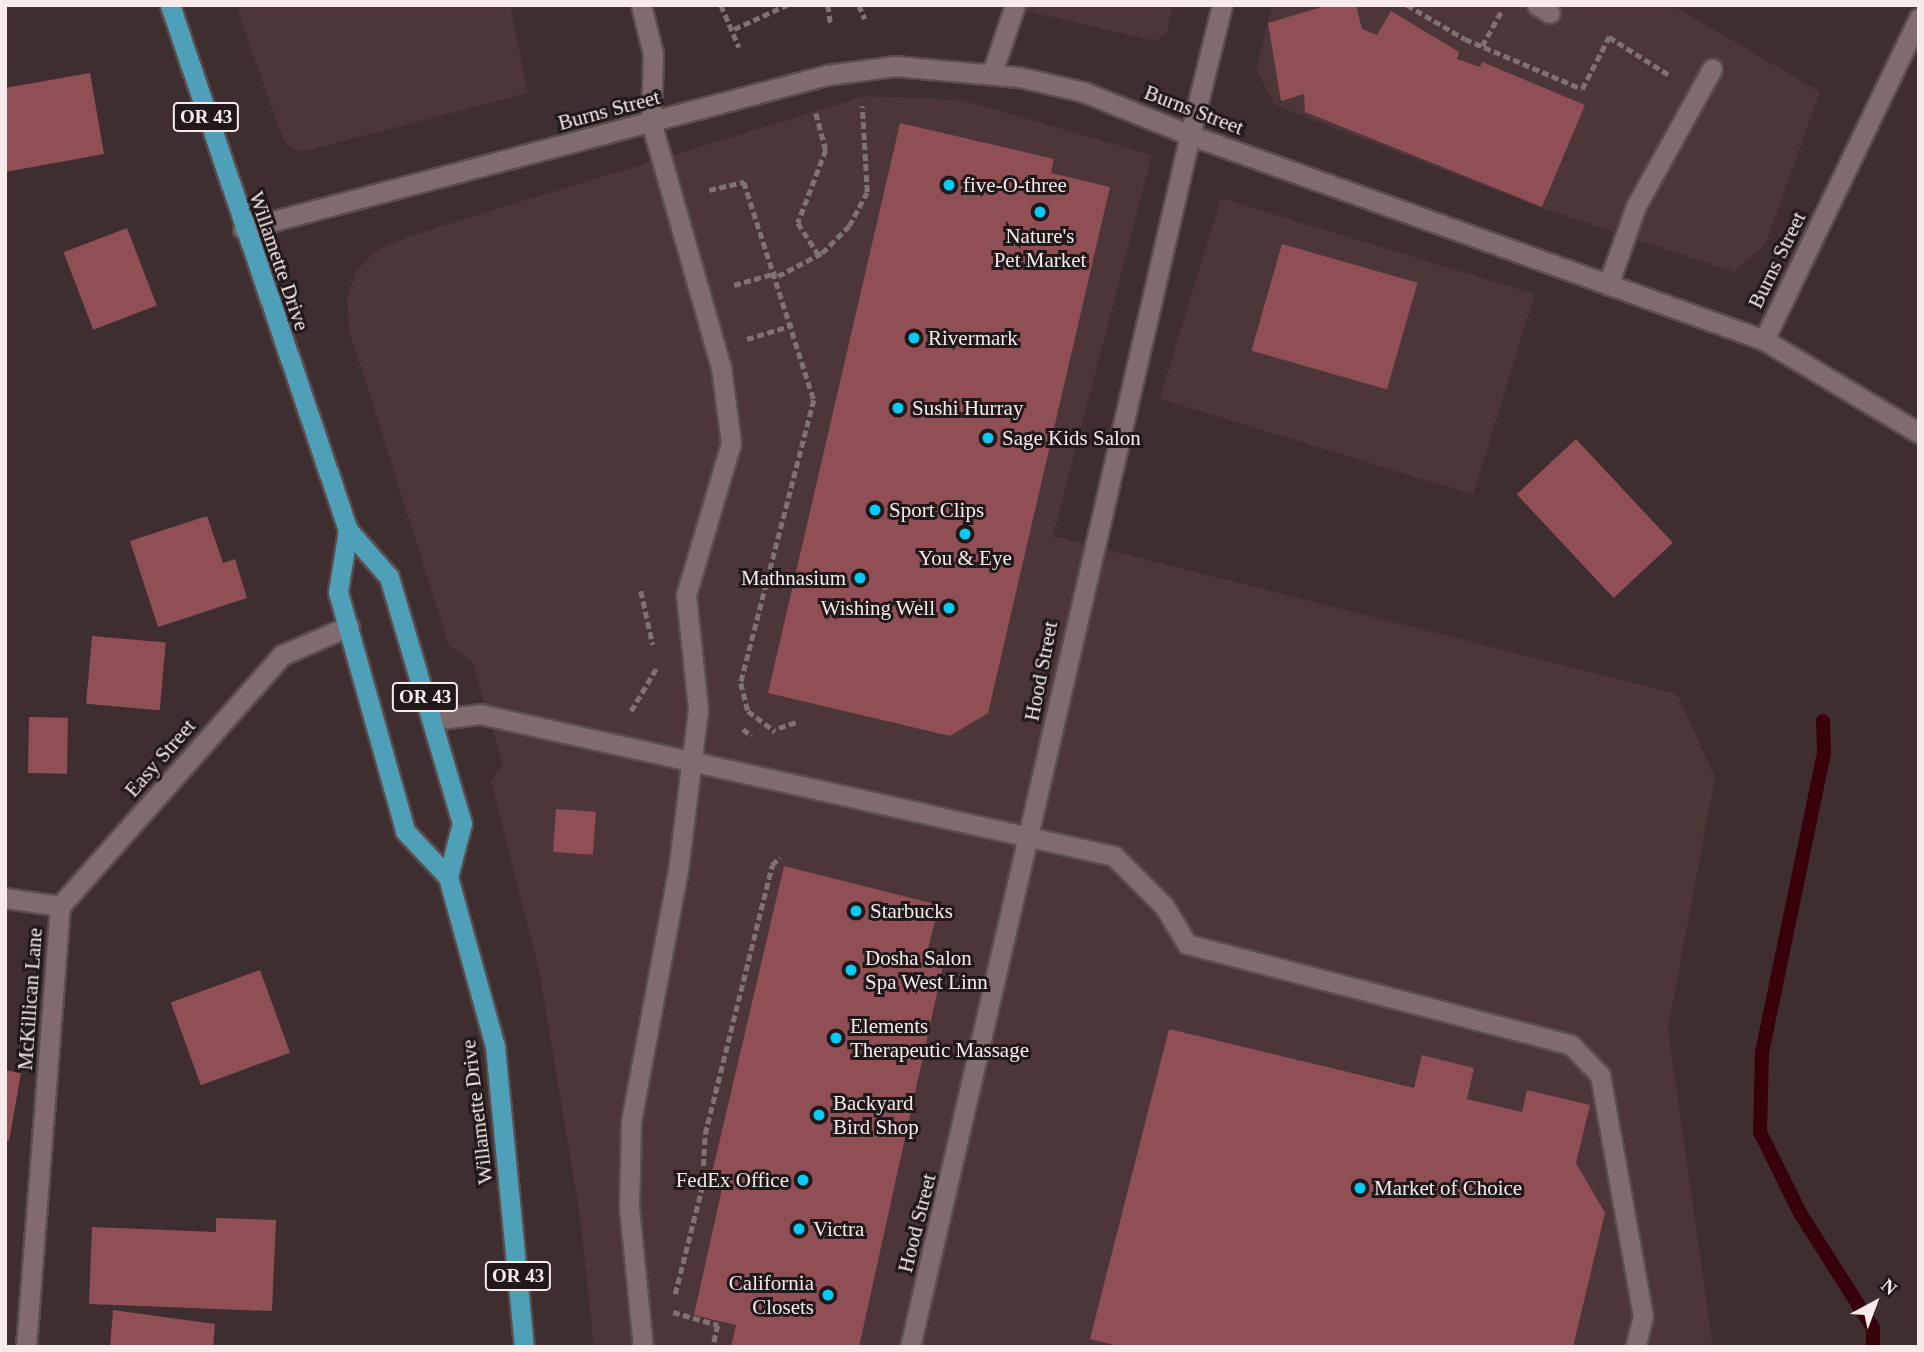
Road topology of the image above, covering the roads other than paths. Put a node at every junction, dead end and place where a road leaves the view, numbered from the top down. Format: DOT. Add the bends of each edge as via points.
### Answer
graph roads {
  1 [pos="170,5"];
  2 [pos="641,5"];
  3 [pos="1015,5"];
  4 [pos="1222,5"];
  5 [pos="1919,18"];
  6 [pos="1712,69"];
  7 [pos="992,73"];
  8 [pos="651,122"];
  9 [pos="1190,135"];
  10 [pos="243,229"];
  11 [pos="1608,285"];
  12 [pos="1764,340"];
  13 [pos="1919,433"];
  14 [pos="348,530"];
  15 [pos="349,626"];
  16 [pos="432,720"];
  17 [pos="687,761"];
  18 [pos="1030,840"];
  19 [pos="448,877"];
  20 [pos="5,898"];
  21 [pos="60,906"];
  22 [pos="26,1347"];
  23 [pos="524,1347"];
  24 [pos="643,1347"];
  25 [pos="910,1347"];
  26 [pos="1635,1347"];
  1 -- 10 [label="main road, Willamette Drive / OR 43"];
  2 -- 8 [label="street" via="653,54"];
  3 -- 7 [label="street"];
  4 -- 9 [label="street, Hood Street"];
  5 -- 12 [label="street, Burns Street"];
  6 -- 11 [label="street" via="1636,206"];
  7 -- 8 [label="street, Burns Street" via="895,66 827,75"];
  7 -- 9 [label="street, Burns Street" via="1084,92"];
  8 -- 10 [label="street, Burns Street"];
  8 -- 17 [label="street" via="729,401 731,443 686,596 687,633 699,674"];
  9 -- 11 [label="street, Burns Street"];
  9 -- 18 [label="street, Hood Street" via="1076,614"];
  10 -- 14 [label="main road, Willamette Drive / OR 43"];
  11 -- 12 [label="street, Burns Street"];
  12 -- 13 [label="street"];
  14 -- 15 [label="main road, Willamette Drive / OR 43" via="338,592"];
  14 -- 16 [label="main road, Willamette Drive / OR 43" via="389,576"];
  15 -- 19 [label="main road, Willamette Drive / OR 43" via="405,831"];
  15 -- 21 [label="street, Easy Street" via="282,655"];
  16 -- 17 [label="street" via="480,714"];
  16 -- 19 [label="main road, Willamette Drive / OR 43" via="462,823"];
  17 -- 18 [label="street"];
  17 -- 24 [label="street" via="678,870 631,1122 629,1207"];
  18 -- 25 [label="street, Hood Street"];
  18 -- 26 [label="street" via="1115,856 1164,906 1187,944 1571,1045 1588,1056 1600,1074 1643,1316"];
  19 -- 23 [label="main road, Willamette Drive / OR 43" via="495,1046"];
  20 -- 21 [label="street"];
  21 -- 22 [label="street, McKillican Lane"];
}
